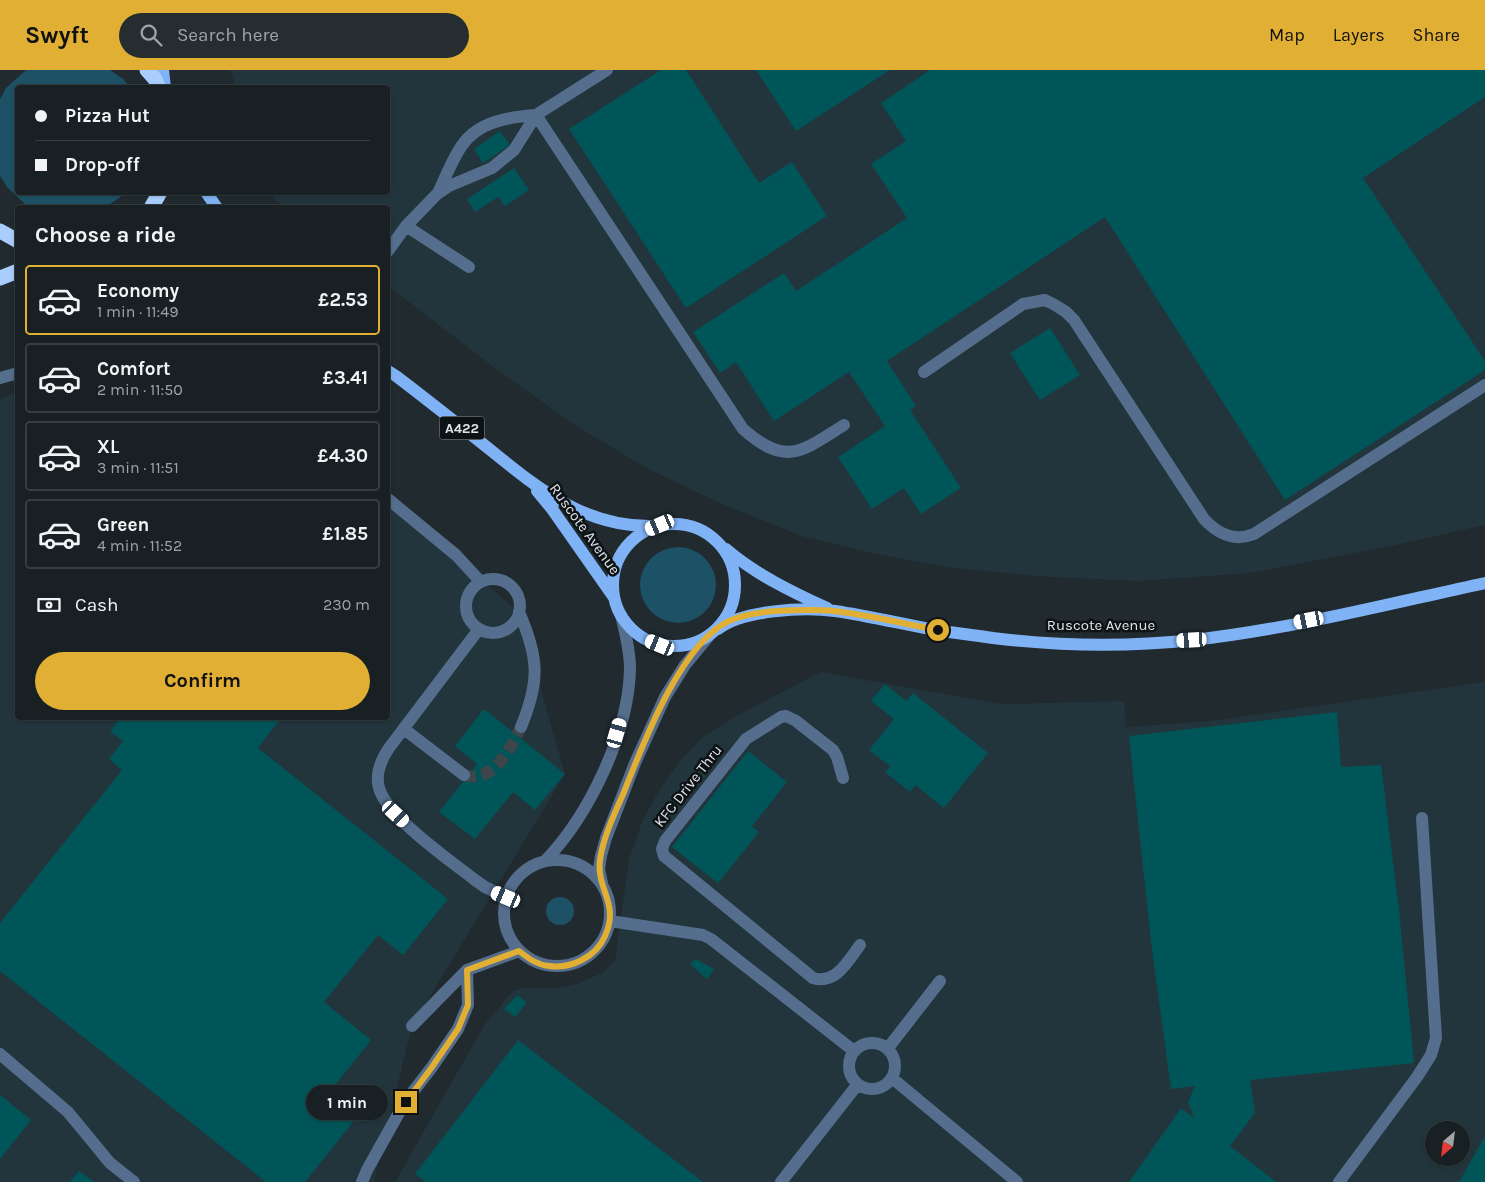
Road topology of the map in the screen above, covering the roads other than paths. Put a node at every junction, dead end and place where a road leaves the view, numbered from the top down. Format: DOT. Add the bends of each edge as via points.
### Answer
graph roads {
  1 [pos="147,70"];
  2 [pos="163,70"];
  3 [pos="607,70"];
  4 [pos="158,85"];
  5 [pos="165,85"];
  6 [pos="536,115"];
  7 [pos="438,194"];
  8 [pos="406,226"];
  9 [pos="0,231"];
  10 [pos="15,239"];
  11 [pos="390,248"];
  12 [pos="469,267"];
  13 [pos="15,272"];
  14 [pos="0,278"];
  15 [pos="924,372"];
  16 [pos="392,373"];
  17 [pos="15,374"];
  18 [pos="0,378"];
  19 [pos="1485,385"];
  20 [pos="844,425"];
  21 [pos="527,480"];
  22 [pos="390,501"];
  23 [pos="660,525"];
  24 [pos="715,539"];
  25 [pos="480,581"];
  26 [pos="1485,583"];
  27 [pos="615,599"];
  28 [pos="834,611"];
  29 [pos="520,612"];
  30 [pos="621,615"];
  31 [pos="479,630"];
  32 [pos="713,632"];
  33 [pos="521,727"];
  34 [pos="404,729"];
  35 [pos="464,775"];
  36 [pos="843,778"];
  37 [pos="1422,818"];
  38 [pos="544,861"];
  39 [pos="603,886"];
  40 [pos="506,897"];
  41 [pos="610,921"];
  42 [pos="860,945"];
  43 [pos="519,951"];
  44 [pos="467,970"];
  45 [pos="940,981"];
  46 [pos="412,1026"];
  47 [pos="888,1048"];
  48 [pos="854,1051"];
  49 [pos="0,1054"];
  50 [pos="892,1078"];
  51 [pos="858,1084"];
  52 [pos="134,1182"];
  53 [pos="362,1182"];
  54 [pos="781,1182"];
  55 [pos="1017,1182"];
  56 [pos="1339,1182"];
  1 -- 4 [label="highway"];
  2 -- 5 [label="main road"];
  3 -- 6 [label="street"];
  6 -- 7 [label="street" via="514,150 502,161"];
  6 -- 7 [label="street" via="516,116 480,128 459,149"];
  6 -- 20 [label="street" via="743,429 766,447 797,452"];
  7 -- 8 [label="street"];
  8 -- 11 [label="street"];
  8 -- 12 [label="street"];
  9 -- 10 [label="highway"];
  13 -- 14 [label="highway"];
  15 -- 19 [label="street" via="1024,304 1045,300 1055,305 1074,320 1204,519 1216,531 1239,538 1254,534"];
  16 -- 21 [label="main road, Ruscote Avenue / A422"];
  17 -- 18 [label="street"];
  21 -- 23 [label="main road, Ruscote Avenue / A422" via="573,508 598,518 620,524"];
  21 -- 27 [label="main road, Ruscote Avenue / A422" via="552,509"];
  22 -- 25 [label="street" via="456,555"];
  23 -- 24 [label="main road" via="698,528"];
  23 -- 27 [label="main road" via="642,533 628,545 618,561 613,580"];
  24 -- 28 [label="main road, Ruscote Avenue" via="764,576"];
  24 -- 32 [label="main road" via="727,554 735,573 735,593 729,612"];
  25 -- 29 [label="street" via="497,578 513,587 518,594"];
  25 -- 31 [label="street" via="468,593 466,601 468,617"];
  26 -- 28 [label="main road, Ruscote Avenue" via="1257,631 1192,640 1120,644 996,638"];
  27 -- 30 [label="main road"];
  28 -- 32 [label="main road, Ruscote Avenue" via="753,614 728,621"];
  29 -- 31 [label="street" via="504,631"];
  29 -- 33 [label="street" via="531,639 535,672 533,691"];
  30 -- 32 [label="main road" via="631,628 660,645 694,643"];
  30 -- 38 [label="street" via="630,668 624,712 599,782 586,807 573,828"];
  31 -- 34 [label="street"];
  32 -- 39 [label="street" via="685,664 665,697 606,838 599,869"];
  34 -- 35 [label="street"];
  34 -- 40 [label="street" via="382,758 379,768 379,788 388,806 469,875"];
  36 -- 42 [label="street, KFC Drive Thru" via="833,750 792,718 781,716 746,738 662,849 668,860 813,978 824,980 833,977"];
  37 -- 56 [label="street" via="1436,1038 1431,1055 1417,1077"];
  38 -- 39 [label="street" via="578,864"];
  38 -- 40 [label="street" via="528,868 514,881"];
  39 -- 41 [label="street" via="611,909"];
  40 -- 43 [label="street" via="505,926"];
  41 -- 43 [label="street" via="605,937 595,951 574,964 549,966 533,961"];
  41 -- 48 [label="street" via="703,935 711,939"];
  43 -- 44 [label="street"];
  44 -- 46 [label="street"];
  44 -- 53 [label="street" via="468,1005 458,1029 400,1111"];
  45 -- 47 [label="street"];
  47 -- 48 [label="street" via="874,1042"];
  47 -- 50 [label="street" via="896,1066"];
  48 -- 51 [label="street" via="849,1072"];
  49 -- 52 [label="street" via="68,1112 110,1163"];
  50 -- 51 [label="street" via="872,1089"];
  50 -- 55 [label="street"];
  51 -- 54 [label="street"];
}
